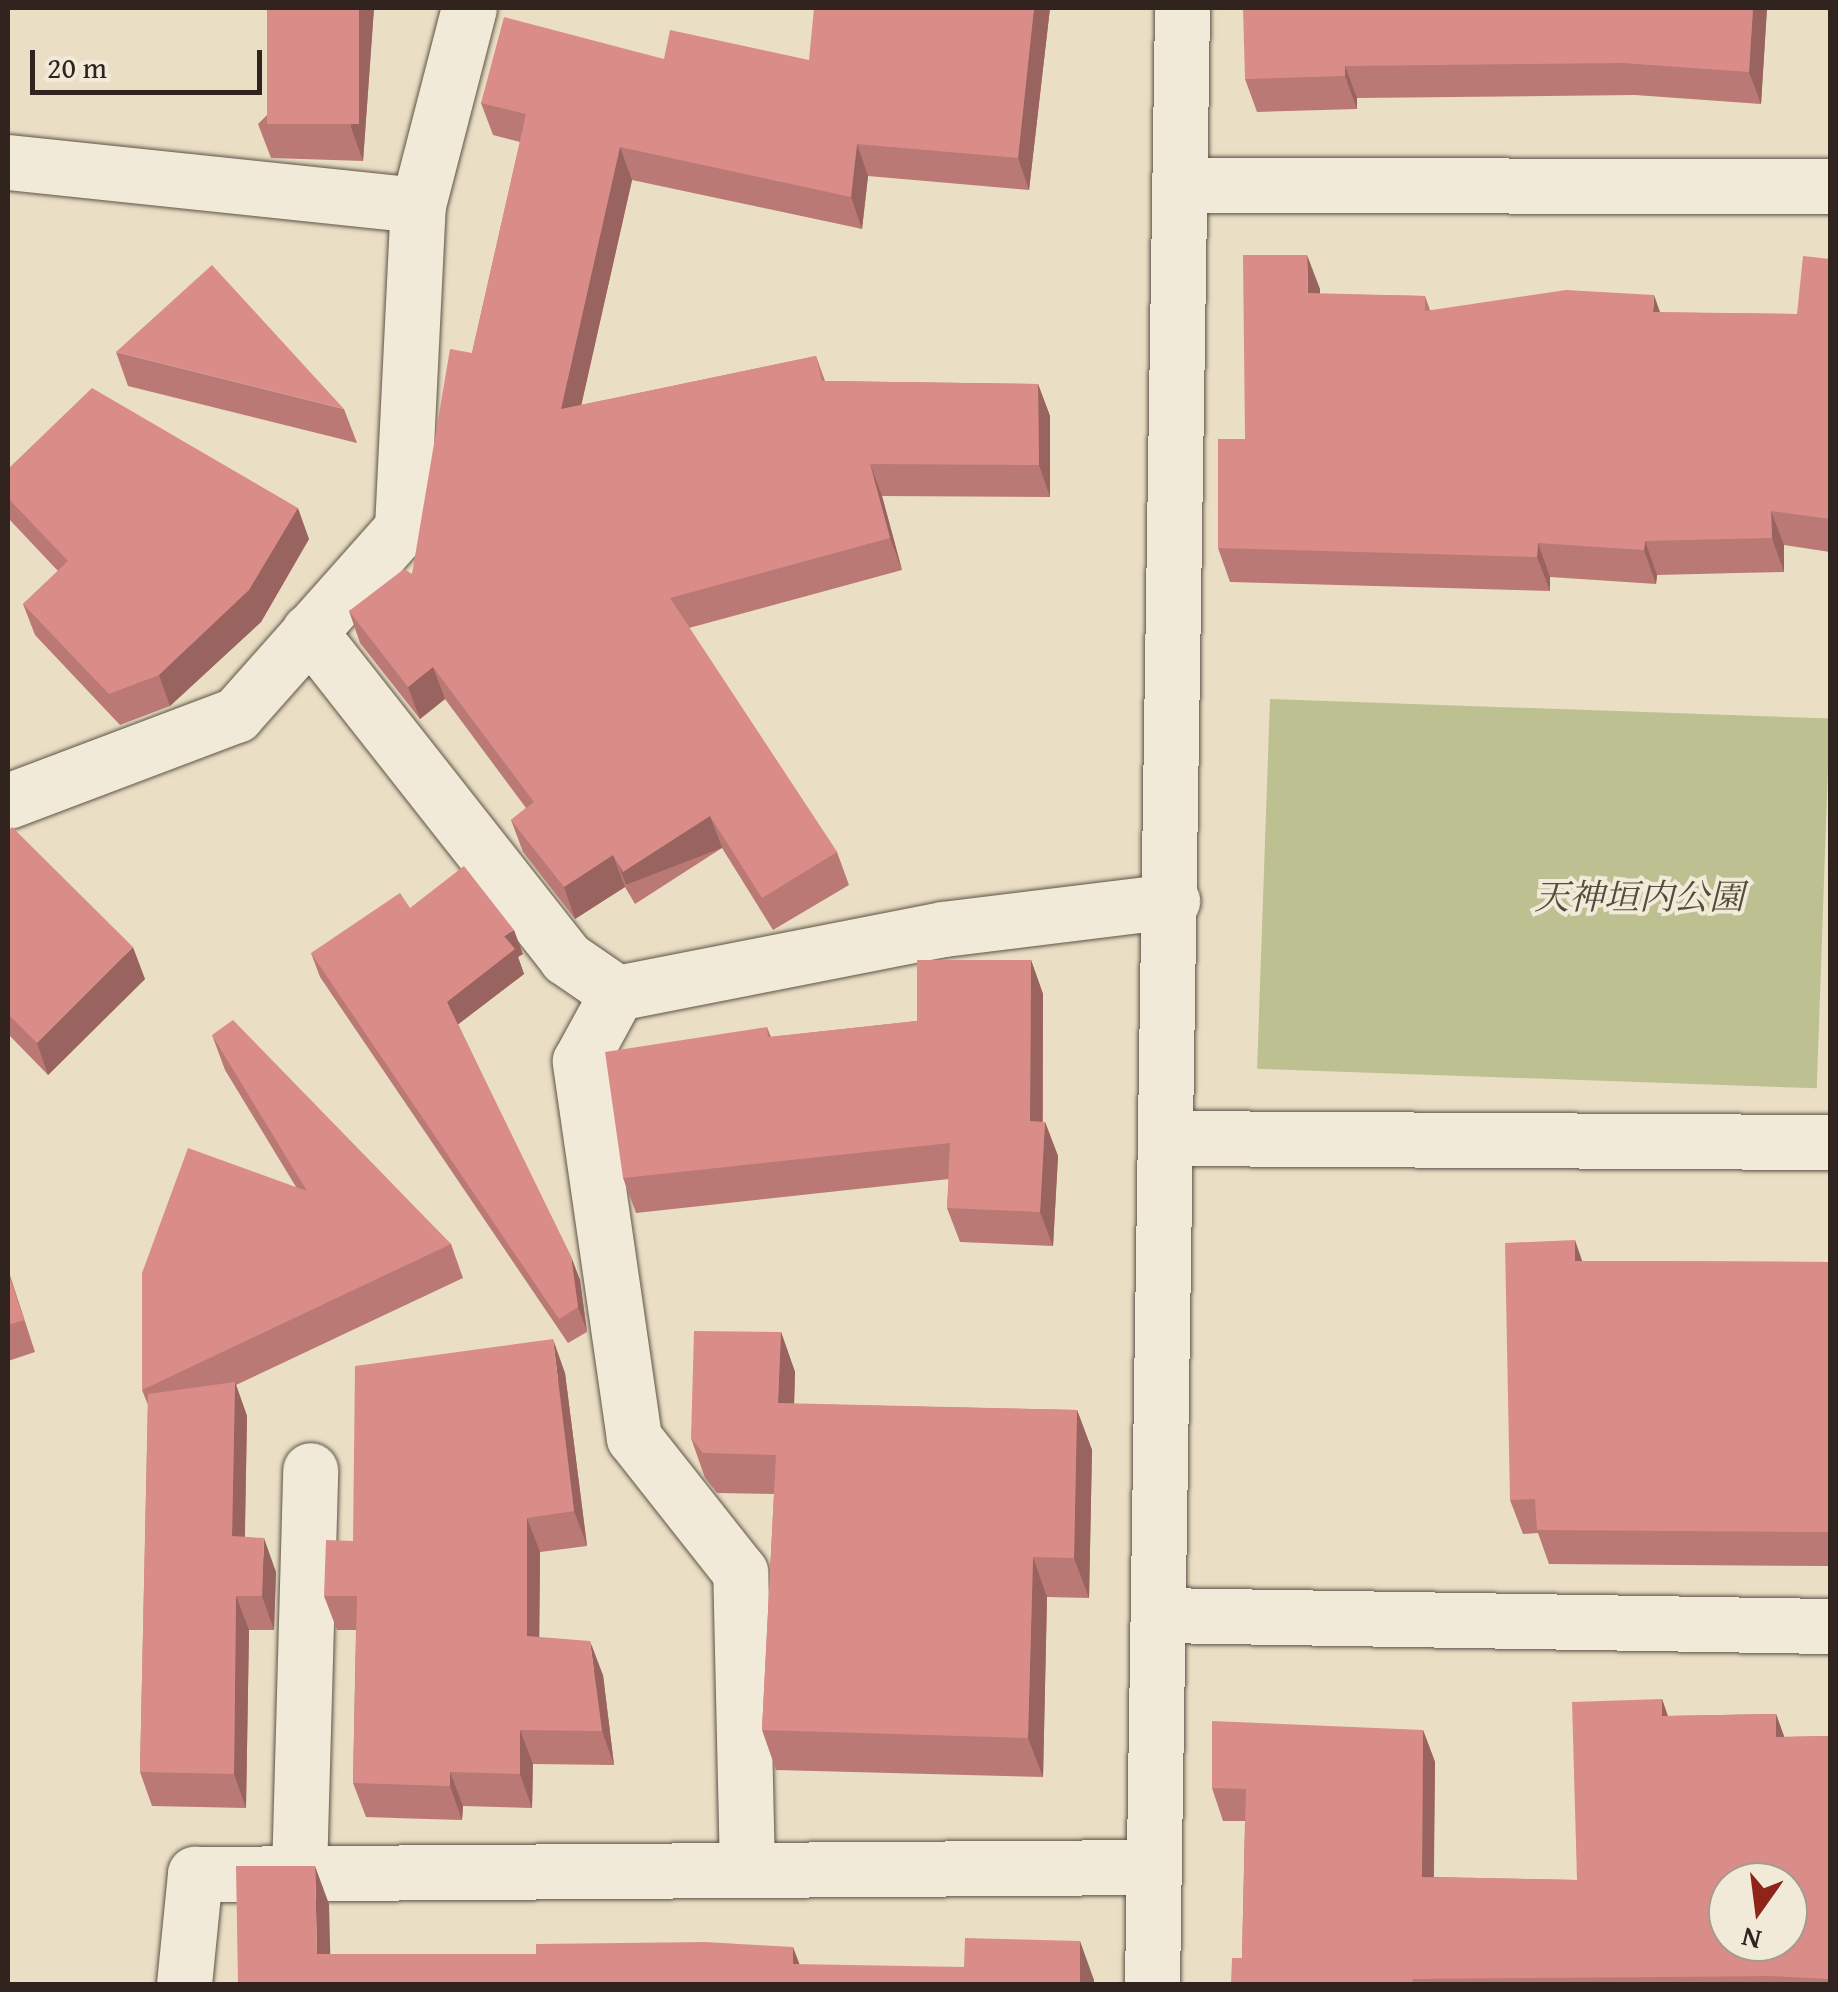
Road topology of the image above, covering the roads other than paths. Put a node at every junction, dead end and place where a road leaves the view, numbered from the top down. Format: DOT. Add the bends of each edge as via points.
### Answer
graph roads {
  1 [pos="469,8"];
  2 [pos="1182,8"];
  3 [pos="8,162"];
  4 [pos="1185,185"];
  5 [pos="1830,186"];
  6 [pos="418,205"];
  7 [pos="309,631"];
  8 [pos="8,801"];
  9 [pos="1172,902"];
  10 [pos="617,993"];
  11 [pos="1167,1138"];
  12 [pos="1830,1142"];
  13 [pos="310,1470"];
  14 [pos="1159,1615"];
  15 [pos="1830,1626"];
  16 [pos="1154,1868"];
  17 [pos="748,1870"];
  18 [pos="299,1874"];
  19 [pos="184,1984"];
  20 [pos="1152,1984"];
  1 -- 6 [label="street"];
  2 -- 4 [label="street"];
  3 -- 6 [label="street"];
  4 -- 5 [label="street"];
  4 -- 9 [label="street"];
  6 -- 7 [label="street" via="402,528"];
  7 -- 8 [label="street" via="236,715"];
  7 -- 10 [label="street" via="566,958"];
  9 -- 10 [label="street" via="942,929"];
  9 -- 11 [label="street"];
  10 -- 17 [label="street" via="580,1061 634,1438 740,1572"];
  11 -- 12 [label="street"];
  11 -- 14 [label="street"];
  13 -- 18 [label="street"];
  14 -- 15 [label="street"];
  14 -- 16 [label="street"];
  16 -- 17 [label="street"];
  16 -- 20 [label="street"];
  17 -- 18 [label="street"];
  18 -- 19 [label="street" via="195,1874"];
}
